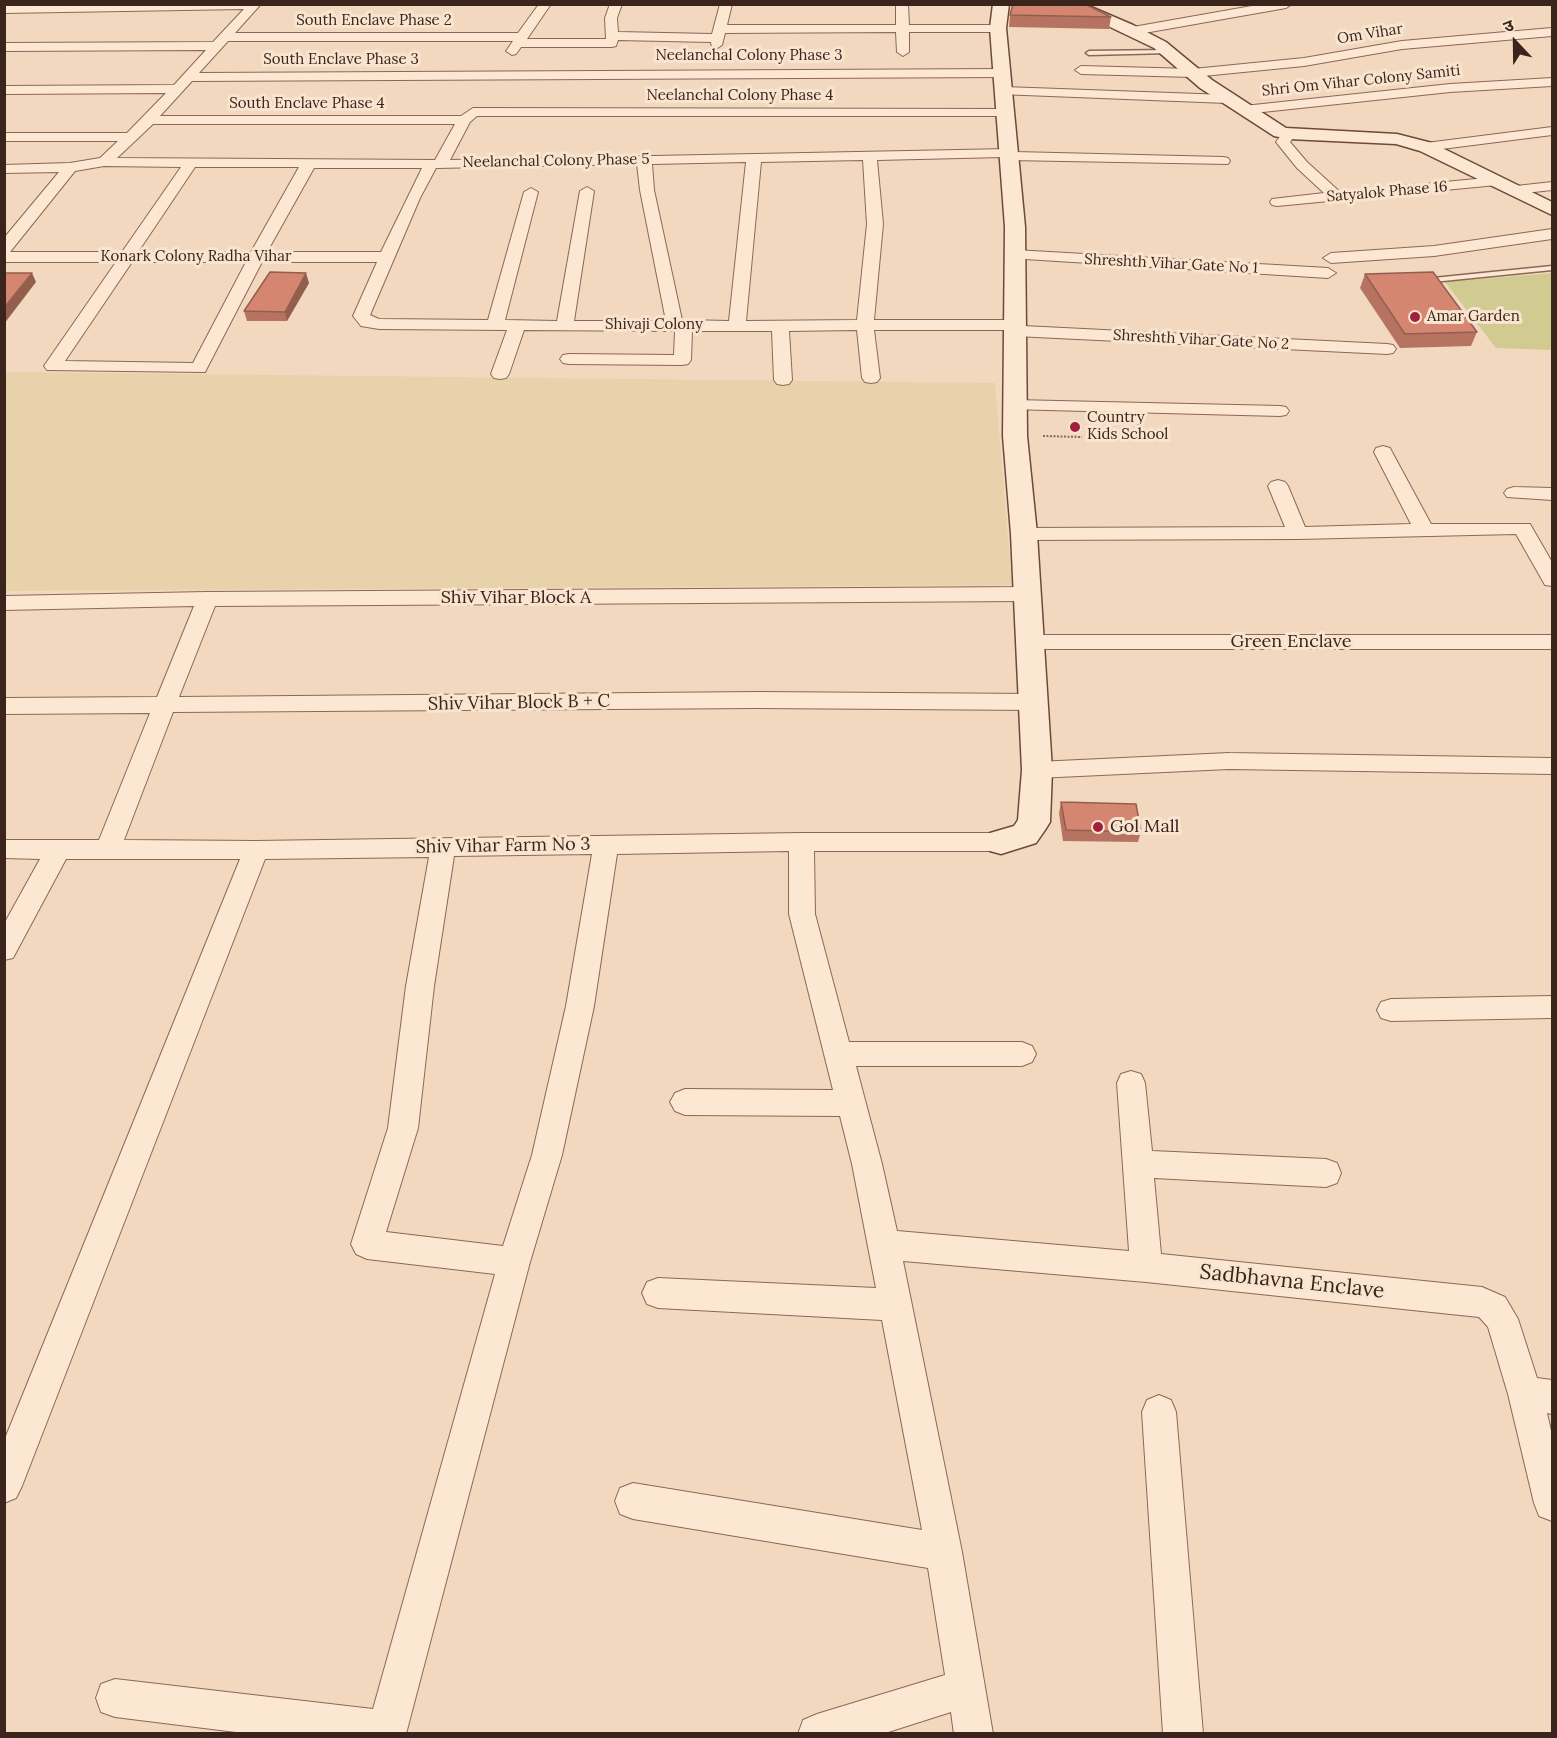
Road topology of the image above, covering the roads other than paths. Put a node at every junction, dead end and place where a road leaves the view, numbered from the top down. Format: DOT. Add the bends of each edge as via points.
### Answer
graph roads {
  1 [pos="545,4"];
  2 [pos="616,4"];
  3 [pos="726,4"];
  4 [pos="902,4"];
  5 [pos="1069,4"];
  6 [pos="1286,4"];
  7 [pos="255,5"];
  8 [pos="44,8"];
  9 [pos="4,9"];
  10 [pos="999,16"];
  11 [pos="903,28"];
  12 [pos="1133,31"];
  13 [pos="1552,32"];
  14 [pos="719,33"];
  15 [pos="613,36"];
  16 [pos="520,40"];
  17 [pos="223,42"];
  18 [pos="6,49"];
  19 [pos="903,52"];
  20 [pos="1168,52"];
  21 [pos="714,53"];
  22 [pos="1089,53"];
  23 [pos="1081,70"];
  24 [pos="1193,73"];
  25 [pos="494,75"];
  26 [pos="189,77"];
  27 [pos="1552,82"];
  28 [pos="177,89"];
  29 [pos="4,90"];
  30 [pos="1005,92"];
  31 [pos="1227,99"];
  32 [pos="1244,110"];
  33 [pos="469,116"];
  34 [pos="149,120"];
  35 [pos="1552,131"];
  36 [pos="1289,134"];
  37 [pos="4,137"];
  38 [pos="132,137"];
  39 [pos="1426,147"];
  40 [pos="1009,154"];
  41 [pos="870,155"];
  42 [pos="754,158"];
  43 [pos="644,159"];
  44 [pos="1223,161"];
  45 [pos="104,162"];
  46 [pos="190,164"];
  47 [pos="309,164"];
  48 [pos="436,164"];
  49 [pos="70,167"];
  50 [pos="4,169"];
  51 [pos="1497,181"];
  52 [pos="1552,186"];
  53 [pos="1516,190"];
  54 [pos="587,191"];
  55 [pos="531,192"];
  56 [pos="1337,197"];
  57 [pos="1277,202"];
  58 [pos="1552,209"];
  59 [pos="1552,234"];
  60 [pos="4,249"];
  61 [pos="1015,255"];
  62 [pos="4,257"];
  63 [pos="128,257"];
  64 [pos="256,257"];
  65 [pos="388,257"];
  66 [pos="1552,268"];
  67 [pos="1416,281"];
  68 [pos="495,325"];
  69 [pos="517,325"];
  70 [pos="680,325"];
  71 [pos="736,325"];
  72 [pos="780,325"];
  73 [pos="865,325"];
  74 [pos="565,326"];
  75 [pos="1015,328"];
  76 [pos="1387,349"];
  77 [pos="569,359"];
  78 [pos="500,374"];
  79 [pos="872,378"];
  80 [pos="783,380"];
  81 [pos="1014,405"];
  82 [pos="1280,411"];
  83 [pos="1383,452"];
  84 [pos="1278,486"];
  85 [pos="1514,493"];
  86 [pos="1552,494"];
  87 [pos="1424,530"];
  88 [pos="1298,533"];
  89 [pos="1024,534"];
  90 [pos="1552,580"];
  91 [pos="1027,594"];
  92 [pos="207,599"];
  93 [pos="4,603"];
  94 [pos="1030,642"];
  95 [pos="1552,642"];
  96 [pos="1034,702"];
  97 [pos="164,705"];
  98 [pos="4,706"];
  99 [pos="1552,766"];
  100 [pos="1037,770"];
  101 [pos="801,842"];
  102 [pos="1001,843"];
  103 [pos="606,844"];
  104 [pos="443,847"];
  105 [pos="108,848"];
  106 [pos="4,849"];
  107 [pos="58,849"];
  108 [pos="256,850"];
  109 [pos="4,951"];
  110 [pos="1552,1007"];
  111 [pos="1390,1010"];
  112 [pos="839,1054"];
  113 [pos="1022,1054"];
  114 [pos="1131,1083"];
  115 [pos="684,1102"];
  116 [pos="852,1103"];
  117 [pos="1137,1164"];
  118 [pos="1326,1173"];
  119 [pos="884,1245"];
  120 [pos="514,1262"];
  121 [pos="1146,1267"];
  122 [pos="658,1293"];
  123 [pos="897,1305"];
  124 [pos="1539,1395"];
  125 [pos="1159,1412"];
  126 [pos="4,1486"];
  127 [pos="633,1501"];
  128 [pos="1552,1503"];
  129 [pos="944,1552"];
  130 [pos="967,1688"];
  131 [pos="115,1698"];
  132 [pos="387,1732"];
  133 [pos="817,1734"];
  134 [pos="974,1734"];
  135 [pos="1183,1734"];
  1 -- 16 [label="street"];
  2 -- 15 [label="street" via="611,18"];
  3 -- 14 [label="street"];
  4 -- 11 [label="street"];
  5 -- 12 [label="street"];
  6 -- 12 [label="street"];
  7 -- 8 [label="street"];
  7 -- 17 [label="street"];
  8 -- 9 [label="street"];
  8 -- 18 [label="street"];
  10 -- 11 [label="street"];
  10 -- 30 [label="street"];
  11 -- 14 [label="street"];
  11 -- 19 [label="street"];
  12 -- 20 [label="street"];
  13 -- 24 [label="street, Om Vihar" via="1402,45 1304,62"];
  14 -- 15 [label="street"];
  14 -- 21 [label="street"];
  15 -- 16 [label="street, South Enclave Phase 2" via="612,43"];
  16 -- 17 [label="street, South Enclave Phase 2"];
  16 -- 25 [label="street"];
  17 -- 18 [label="street, South Enclave Phase 2"];
  17 -- 26 [label="street"];
  20 -- 22 [label="lane"];
  20 -- 24 [label="street"];
  23 -- 24 [label="street, Om Vihar"];
  24 -- 31 [label="street"];
  25 -- 26 [label="street, South Enclave Phase 3"];
  25 -- 30 [label="street, Neelanchal Colony Phase 3"];
  25 -- 33 [label="street"];
  26 -- 28 [label="street"];
  27 -- 32 [label="street, Shri Om Vihar Colony Samiti" via="1450,88"];
  28 -- 29 [label="street"];
  28 -- 34 [label="street"];
  30 -- 31 [label="street"];
  30 -- 33 [label="street, Neelanchal Colony Phase 4"];
  30 -- 40 [label="street"];
  31 -- 32 [label="street"];
  32 -- 36 [label="street"];
  33 -- 34 [label="street, South Enclave Phase 4"];
  33 -- 48 [label="street"];
  34 -- 38 [label="street"];
  35 -- 39 [label="street"];
  36 -- 39 [label="street" via="1374,136"];
  36 -- 56 [label="street" via="1283,142"];
  37 -- 38 [label="street"];
  38 -- 45 [label="street"];
  39 -- 51 [label="street"];
  40 -- 41 [label="street, Neelanchal Colony Phase 5"];
  40 -- 44 [label="street, Neelanchal Colony Phase 5"];
  40 -- 61 [label="street"];
  41 -- 42 [label="street, Neelanchal Colony Phase 5"];
  41 -- 73 [label="street" via="875,224"];
  42 -- 43 [label="street, Neelanchal Colony Phase 5"];
  42 -- 71 [label="street"];
  43 -- 48 [label="street, Neelanchal Colony Phase 5"];
  43 -- 70 [label="street" via="647,190"];
  45 -- 46 [label="street, Neelanchal Colony Phase 5"];
  45 -- 49 [label="street, Neelanchal Colony Phase 5"];
  46 -- 47 [label="street, Neelanchal Colony Phase 5"];
  46 -- 63 [label="street"];
  47 -- 48 [label="street, Neelanchal Colony Phase 5"];
  47 -- 64 [label="street"];
  48 -- 65 [label="street" via="413,198"];
  49 -- 50 [label="street, Neelanchal Colony Phase 5"];
  49 -- 60 [label="street"];
  51 -- 53 [label="street"];
  51 -- 56 [label="street, Satyalok Phase 16"];
  52 -- 53 [label="street"];
  53 -- 58 [label="street"];
  54 -- 74 [label="street"];
  55 -- 68 [label="street"];
  56 -- 57 [label="street, Satyalok Phase 16"];
  59 -- 61 [label="street, Shreshth Vihar Gate No 1" via="1330,266"];
  61 -- 75 [label="street"];
  62 -- 63 [label="street, Konark Colony Radha Vihar"];
  63 -- 64 [label="street, Konark Colony Radha Vihar"];
  63 -- 64 [label="street" via="53,366 199,368"];
  64 -- 65 [label="street, Konark Colony Radha Vihar"];
  65 -- 68 [label="street, Shivaji Colony" via="361,316 367,321"];
  66 -- 67 [label="lane"];
  68 -- 69 [label="street, Shivaji Colony"];
  69 -- 74 [label="street, Shivaji Colony"];
  69 -- 78 [label="street"];
  70 -- 71 [label="street, Shivaji Colony"];
  70 -- 74 [label="street, Shivaji Colony"];
  70 -- 77 [label="street" via="682,360"];
  71 -- 72 [label="street, Shivaji Colony"];
  72 -- 73 [label="street, Shivaji Colony"];
  72 -- 80 [label="street"];
  73 -- 75 [label="street, Shivaji Colony"];
  73 -- 79 [label="street"];
  75 -- 76 [label="street, Shreshth Vihar Gate No 2"];
  75 -- 81 [label="street"];
  81 -- 82 [label="street"];
  81 -- 89 [label="street"];
  83 -- 87 [label="street"];
  84 -- 88 [label="street"];
  85 -- 86 [label="street"];
  87 -- 88 [label="street"];
  87 -- 90 [label="street" via="1523,528"];
  88 -- 89 [label="street"];
  89 -- 91 [label="street"];
  91 -- 92 [label="street, Shiv Vihar Block A"];
  91 -- 94 [label="street"];
  92 -- 93 [label="street, Shiv Vihar Block A"];
  92 -- 97 [label="street"];
  94 -- 95 [label="street, Green Enclave"];
  94 -- 96 [label="street"];
  96 -- 97 [label="street, Shiv Vihar Block B + C"];
  96 -- 100 [label="street"];
  97 -- 98 [label="street, Shiv Vihar Block B + C"];
  97 -- 105 [label="street"];
  99 -- 100 [label="street" via="1229,761"];
  100 -- 102 [label="street" via="1035,822 1025,834"];
  101 -- 102 [label="street, Shiv Vihar Farm No 3"];
  101 -- 103 [label="street, Shiv Vihar Farm No 3"];
  101 -- 112 [label="street" via="802,914"];
  103 -- 104 [label="street, Shiv Vihar Farm No 3"];
  103 -- 120 [label="street" via="580,1006 547,1155"];
  104 -- 108 [label="street, Shiv Vihar Farm No 3"];
  104 -- 120 [label="street" via="420,986 404,1128 367,1244"];
  105 -- 107 [label="street, Shiv Vihar Farm No 3"];
  105 -- 108 [label="street, Shiv Vihar Farm No 3"];
  106 -- 107 [label="street, Shiv Vihar Farm No 3"];
  107 -- 109 [label="street"];
  108 -- 126 [label="street"];
  110 -- 111 [label="street"];
  112 -- 113 [label="street"];
  112 -- 116 [label="street"];
  114 -- 117 [label="street"];
  115 -- 116 [label="street"];
  116 -- 119 [label="street"];
  117 -- 118 [label="street"];
  117 -- 121 [label="street"];
  119 -- 121 [label="street, Sadbhavna Enclave"];
  119 -- 123 [label="street"];
  120 -- 132 [label="street"];
  121 -- 124 [label="street, Sadbhavna Enclave" via="1482,1302 1494,1308 1502,1319"];
  122 -- 123 [label="street"];
  123 -- 129 [label="street"];
  124 -- 128 [label="street, Sadbhavna Enclave"];
  125 -- 135 [label="street"];
  127 -- 129 [label="street"];
  129 -- 130 [label="street"];
  130 -- 133 [label="street"];
  130 -- 134 [label="street"];
  131 -- 132 [label="street"];
}
